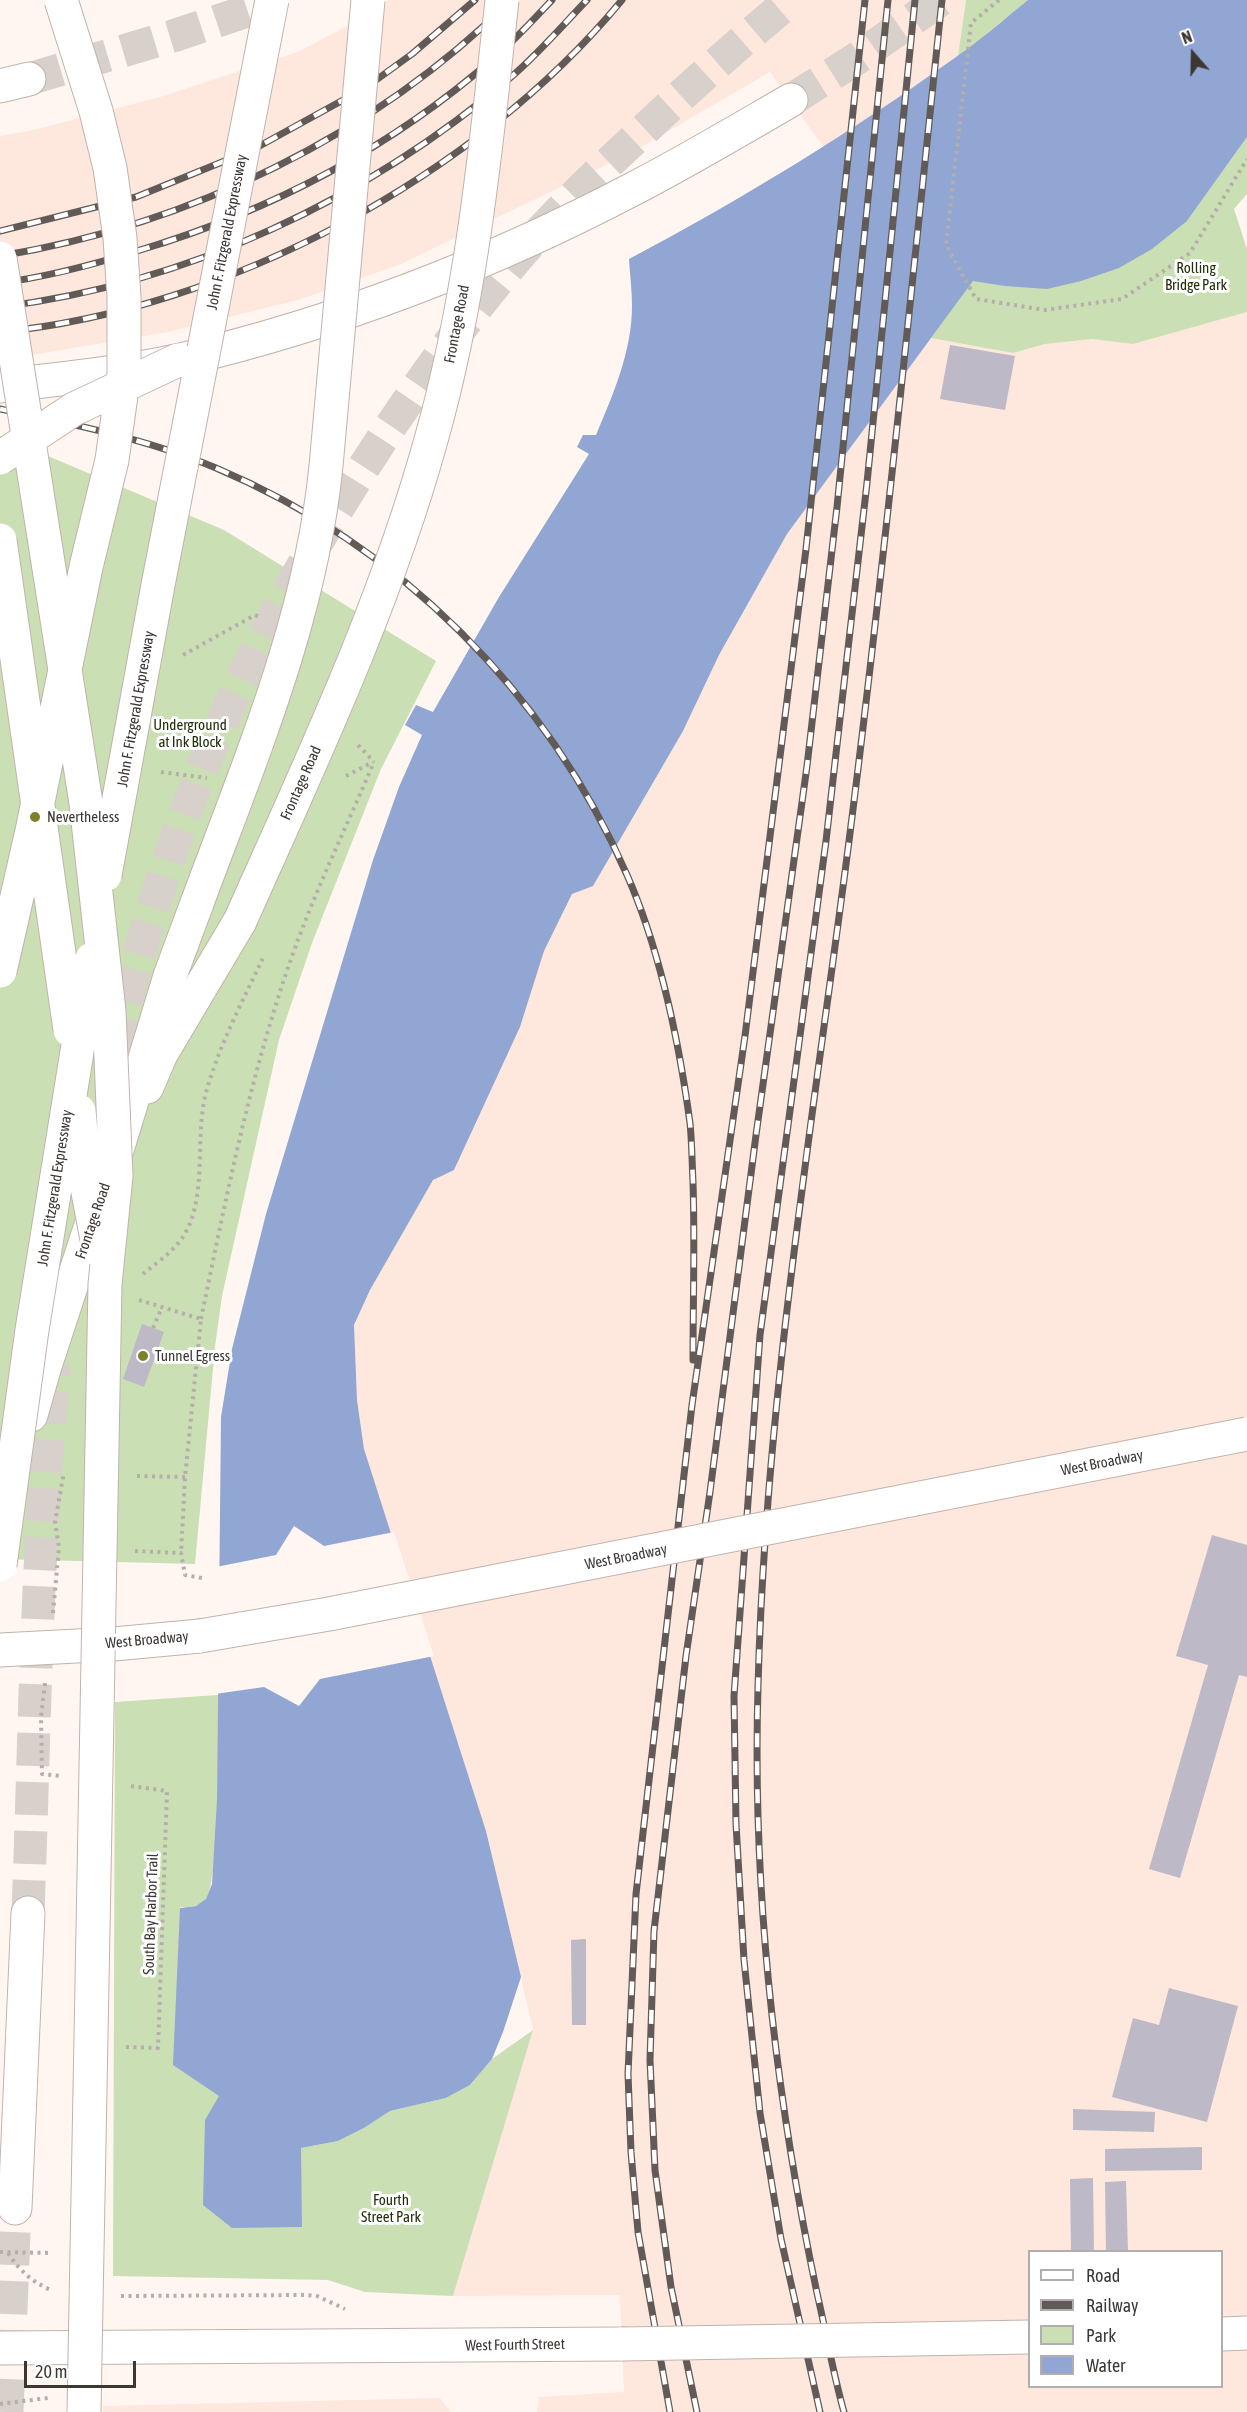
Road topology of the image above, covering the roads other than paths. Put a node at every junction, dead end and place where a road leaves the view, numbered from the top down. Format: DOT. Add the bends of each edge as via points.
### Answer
graph roads {
  1 [pos="61,0"];
  2 [pos="272,0"];
  3 [pos="368,0"];
  4 [pos="502,0"];
  5 [pos="791,100"];
  6 [pos="0,258"];
  7 [pos="178,360"];
  8 [pos="0,386"];
  9 [pos="0,458"];
  10 [pos="0,540"];
  11 [pos="0,971"];
  12 [pos="115,1158"];
  13 [pos="105,1284"];
  14 [pos="1247,1434"];
  15 [pos="0,1535"];
  16 [pos="0,1565"];
  17 [pos="0,1650"];
  18 [pos="28,1912"];
  19 [pos="15,2208"];
  20 [pos="1247,2333"];
  21 [pos="1223,2334"];
  22 [pos="1028,2337"];
  23 [pos="0,2348"];
  24 [pos="84,2412"];
  1 -- 11 [label="main road, bridge" via="110,168 124,286 124,374 112,460"];
  2 -- 16 [label="main road, John F. Fitzgerald Expressway, bridge" via="109,853 36,1308"];
  3 -- 12 [label="main road, bridge" via="327,466 312,567 279,679 170,976"];
  4 -- 12 [label="main road, Frontage Road, bridge" via="474,237 454,346 432,438 402,535 322,736 240,921 161,1054"];
  5 -- 7 [label="main road" via="634,189 454,272 325,319"];
  6 -- 13 [label="main road, bridge" via="86,803 104,951 116,1176"];
  7 -- 8 [label="main road, bridge"];
  7 -- 9 [label="main road, bridge" via="74,409"];
  10 -- 13 [label="main road, bridge" via="66,1000 86,1182"];
  12 -- 15 [label="main road, Frontage Road" via="44,1370"];
  13 -- 24 [label="main road, bridge"];
  14 -- 17 [label="main road, West Broadway, bridge" via="329,1614 200,1636"];
  18 -- 19 [label="main road"];
  20 -- 21 [label="main road"];
  22 -- 23 [label="main road, West Fourth Street, bridge"];
}
